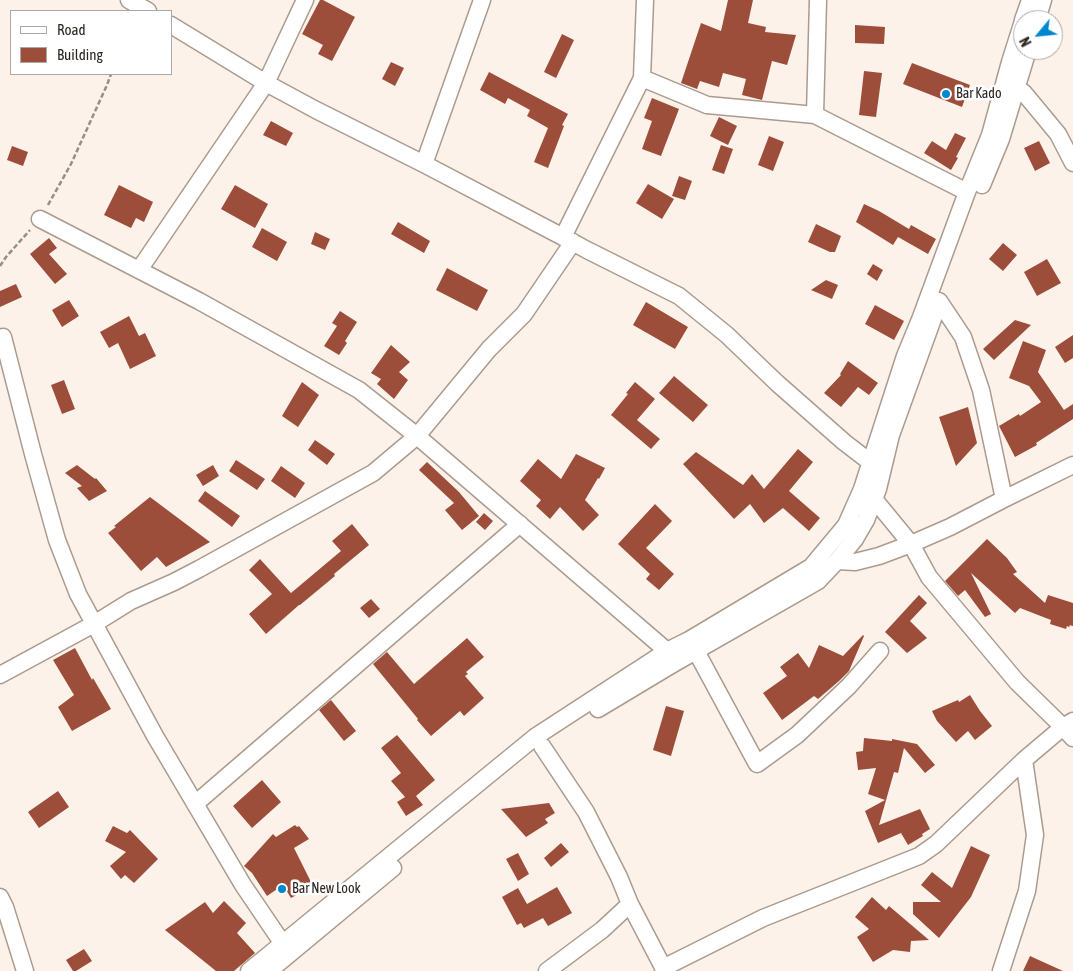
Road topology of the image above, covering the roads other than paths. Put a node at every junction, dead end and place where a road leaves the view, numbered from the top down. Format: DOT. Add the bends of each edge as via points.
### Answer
graph roads {
  1 [pos="129,0"];
  2 [pos="305,0"];
  3 [pos="482,0"];
  4 [pos="645,0"];
  5 [pos="818,0"];
  6 [pos="146,10"];
  7 [pos="172,26"];
  8 [pos="1013,52"];
  9 [pos="1025,60"];
  10 [pos="642,78"];
  11 [pos="266,83"];
  12 [pos="1017,88"];
  13 [pos="815,115"];
  14 [pos="1073,162"];
  15 [pos="424,164"];
  16 [pos="967,192"];
  17 [pos="40,219"];
  18 [pos="568,240"];
  19 [pos="139,270"];
  20 [pos="939,301"];
  21 [pos="2,337"];
  22 [pos="417,436"];
  23 [pos="870,462"];
  24 [pos="1073,465"];
  25 [pos="868,494"];
  26 [pos="1004,499"];
  27 [pos="520,524"];
  28 [pos="912,544"];
  29 [pos="837,561"];
  30 [pos="94,624"];
  31 [pos="696,650"];
  32 [pos="667,651"];
  33 [pos="880,651"];
  34 [pos="0,675"];
  35 [pos="1070,729"];
  36 [pos="542,746"];
  37 [pos="1024,760"];
  38 [pos="195,804"];
  39 [pos="0,897"];
  40 [pos="630,904"];
  41 [pos="282,944"];
  42 [pos="664,969"];
  43 [pos="25,971"];
  44 [pos="249,971"];
  45 [pos="269,971"];
  46 [pos="547,971"];
  47 [pos="1000,971"];
  1 -- 6 [label="street"];
  2 -- 11 [label="street"];
  3 -- 15 [label="street"];
  4 -- 10 [label="street"];
  5 -- 13 [label="street"];
  7 -- 11 [label="street"];
  8 -- 16 [label="street" via="990,135"];
  9 -- 12 [label="street"];
  10 -- 13 [label="street" via="707,104"];
  10 -- 18 [label="street"];
  11 -- 15 [label="street"];
  11 -- 19 [label="street"];
  12 -- 14 [label="street" via="1058,134"];
  12 -- 20 [label="street" via="1001,139 976,197"];
  13 -- 16 [label="street"];
  15 -- 18 [label="street"];
  16 -- 23 [label="street" via="905,356"];
  17 -- 19 [label="street"];
  18 -- 22 [label="street" via="524,314 489,349"];
  18 -- 23 [label="street" via="679,296"];
  19 -- 22 [label="street" via="359,390"];
  20 -- 25 [label="street" via="891,435 878,490"];
  20 -- 26 [label="street" via="963,337 980,390"];
  21 -- 30 [label="street" via="57,540 78,594"];
  22 -- 27 [label="street"];
  22 -- 30 [label="street" via="373,473 199,569 131,601"];
  23 -- 25 [label="street"];
  24 -- 26 [label="street"];
  25 -- 28 [label="street"];
  25 -- 29 [label="street" via="866,520"];
  25 -- 32 [label="street" via="811,567"];
  26 -- 28 [label="street"];
  27 -- 32 [label="street"];
  27 -- 38 [label="street"];
  28 -- 29 [label="street" via="855,562"];
  28 -- 35 [label="street" via="929,577 1017,682"];
  29 -- 31 [label="street" via="818,581"];
  30 -- 34 [label="street"];
  30 -- 38 [label="street"];
  31 -- 33 [label="street" via="757,764 797,735 849,686"];
  31 -- 36 [label="street"];
  32 -- 41 [label="street" via="535,738"];
  35 -- 37 [label="street"];
  36 -- 40 [label="street" via="586,812"];
  36 -- 45 [label="street"];
  37 -- 42 [label="street" via="936,844 919,856 763,918"];
  37 -- 47 [label="street" via="1035,835 1027,892"];
  38 -- 41 [label="street"];
  39 -- 43 [label="street"];
  40 -- 42 [label="street"];
  40 -- 46 [label="street" via="602,930"];
  41 -- 44 [label="street"];
}
